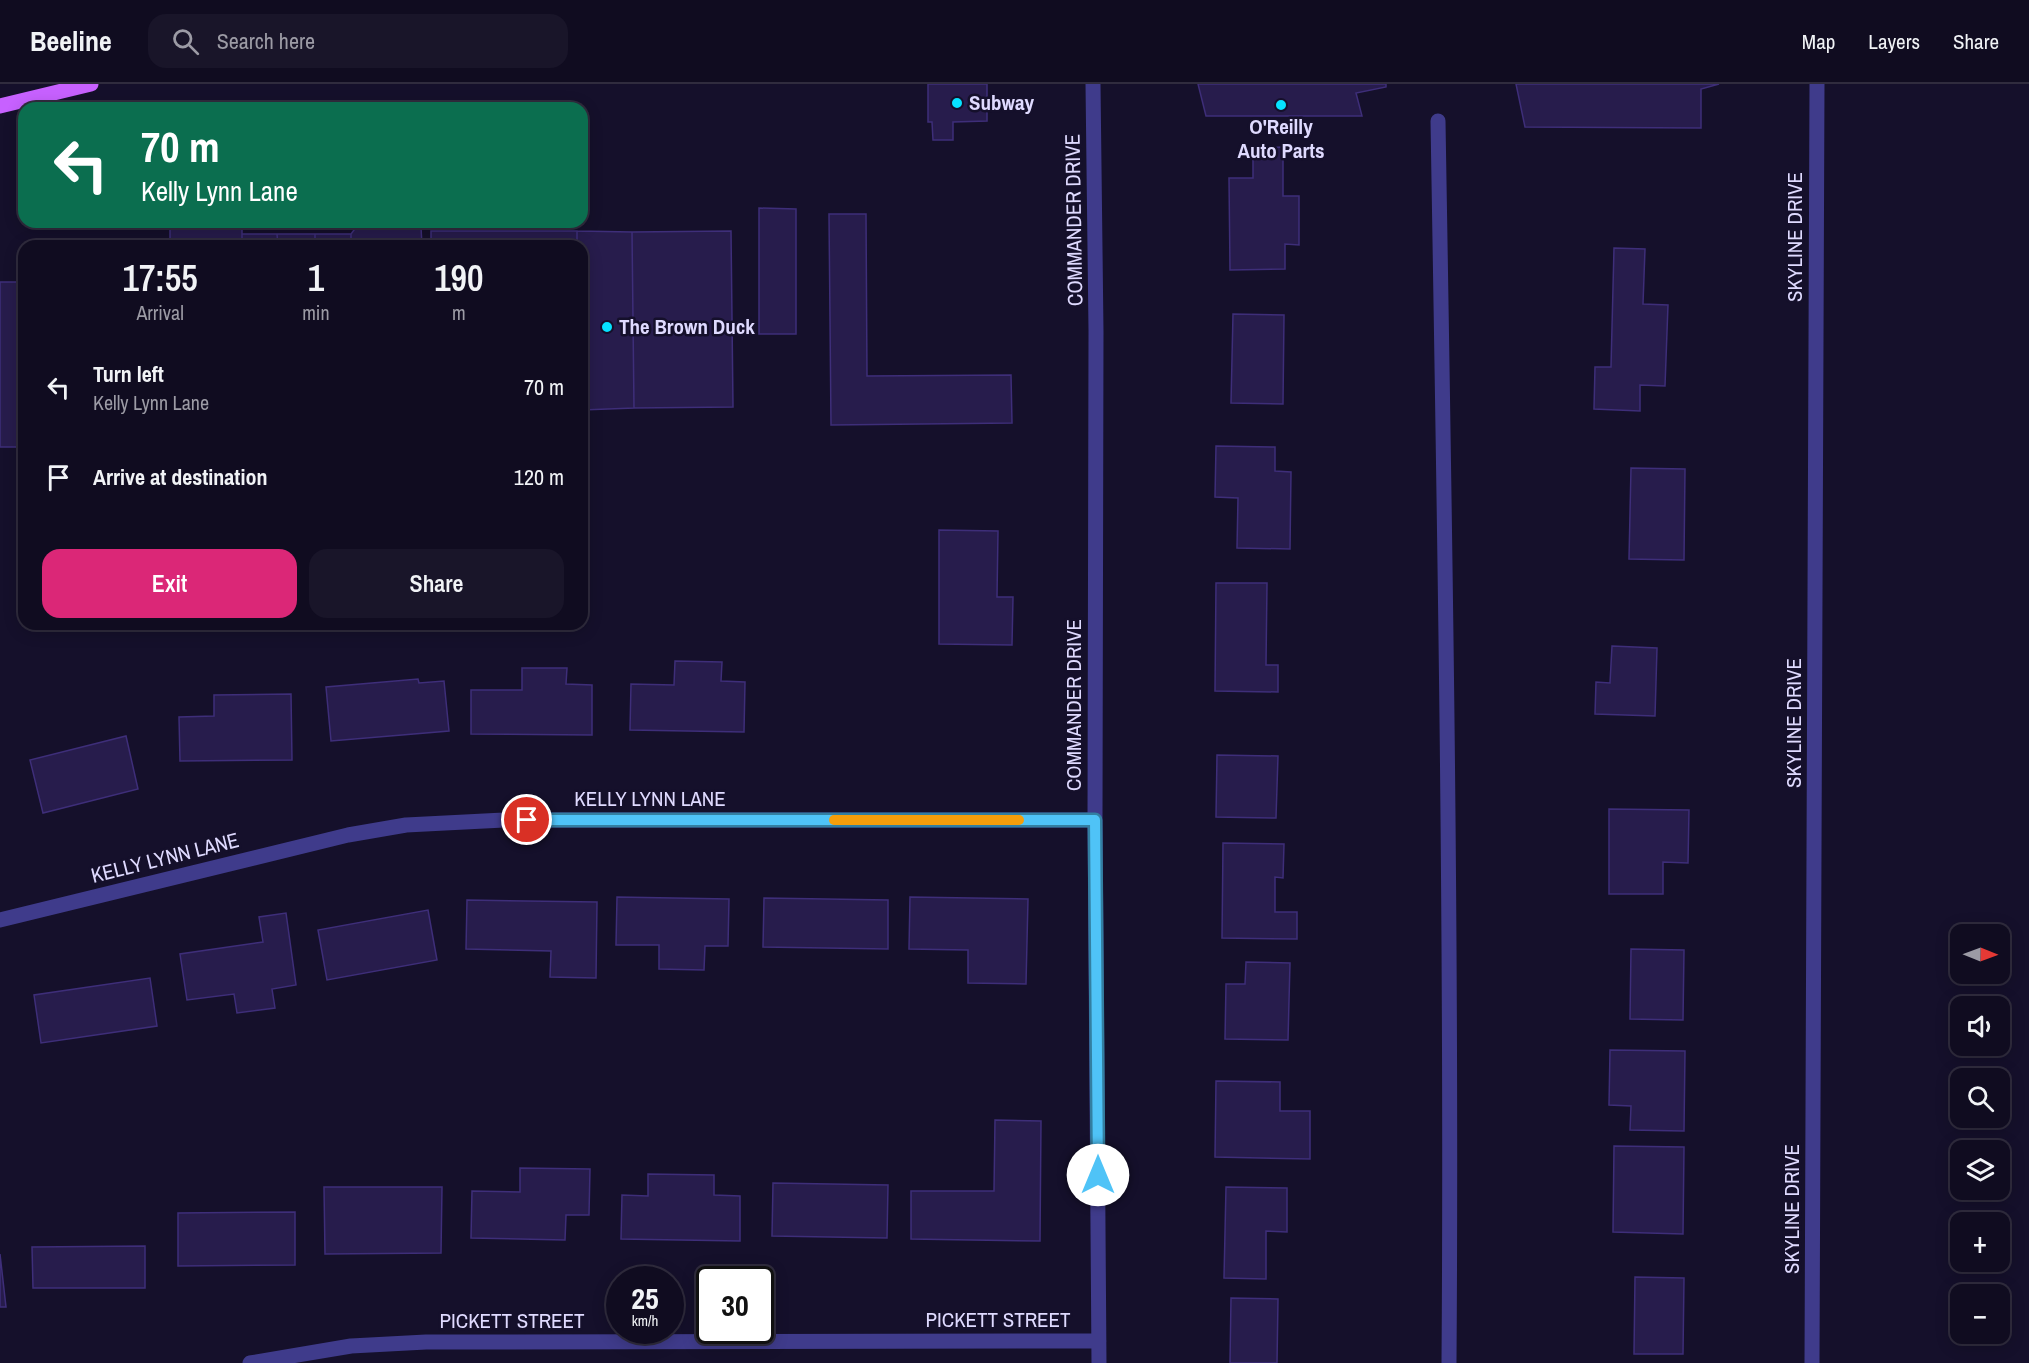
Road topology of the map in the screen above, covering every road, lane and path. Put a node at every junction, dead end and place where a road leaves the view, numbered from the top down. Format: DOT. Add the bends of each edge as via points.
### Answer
graph roads {
  1 [pos="91,84"];
  2 [pos="1093,84"];
  3 [pos="1817,84"];
  4 [pos="0,106"];
  5 [pos="1438,121"];
  6 [pos="1095,820"];
  7 [pos="0,920"];
  8 [pos="1099,1341"];
  9 [pos="250,1363"];
  10 [pos="1099,1363"];
  11 [pos="1449,1363"];
  12 [pos="1812,1363"];
  1 -- 4 [label="main road"];
  2 -- 6 [label="street, COMMANDER DRIVE"];
  3 -- 12 [label="street, SKYLINE DRIVE"];
  5 -- 11 [label="street" via="1446,558"];
  6 -- 7 [label="street, KELLY LYNN LANE" via="504,820 406,825 348,835"];
  6 -- 8 [label="street, COMMANDER DRIVE"];
  8 -- 9 [label="street, PICKETT STREET" via="426,1342 351,1346"];
  8 -- 10 [label="street, COMMANDER DRIVE"];
}
